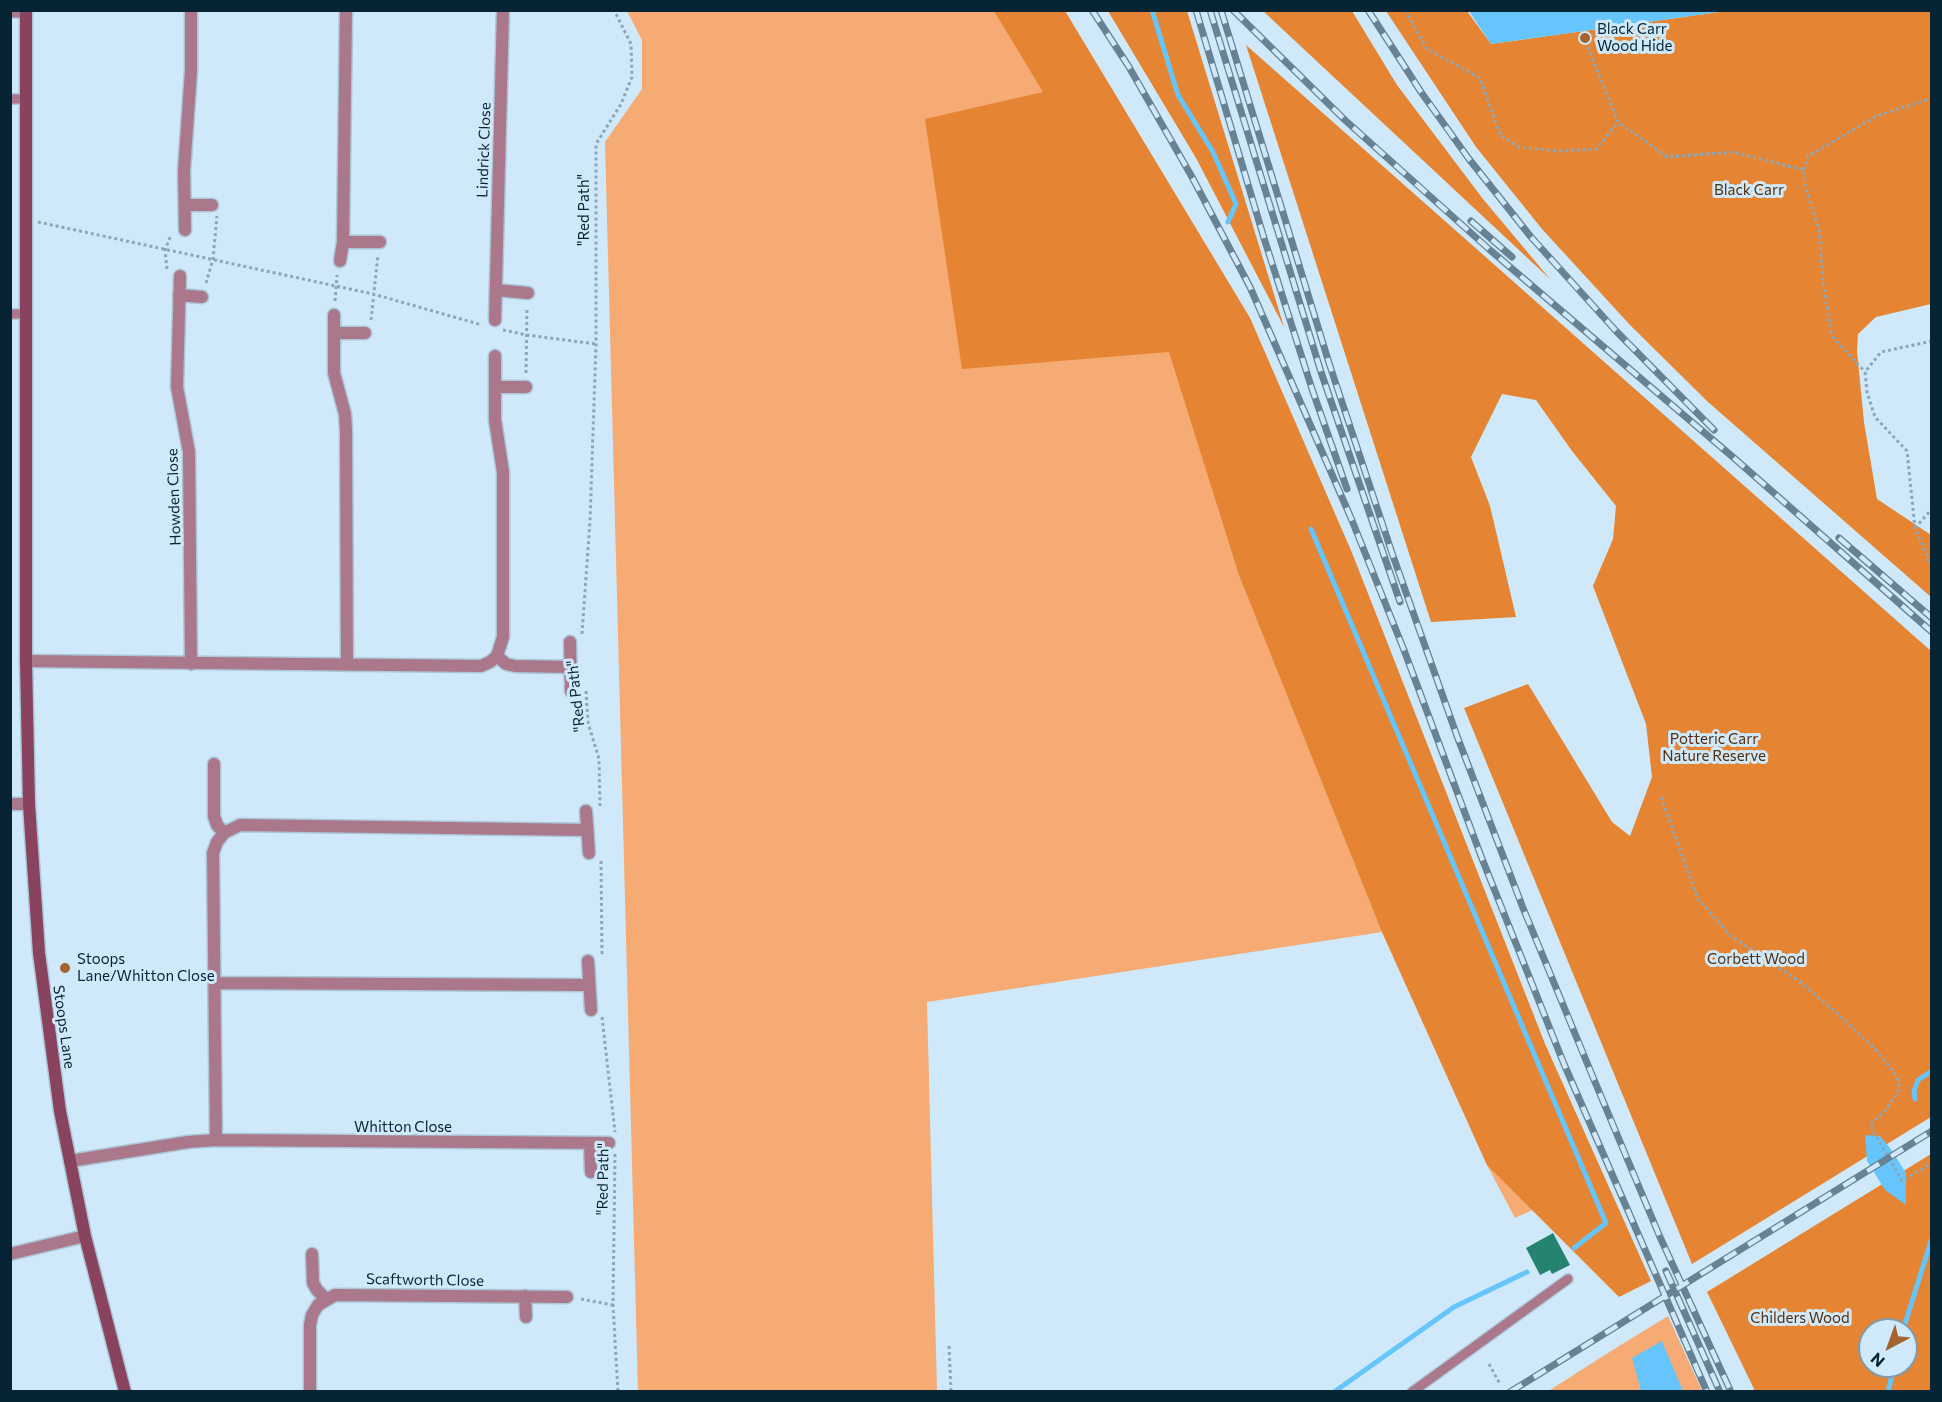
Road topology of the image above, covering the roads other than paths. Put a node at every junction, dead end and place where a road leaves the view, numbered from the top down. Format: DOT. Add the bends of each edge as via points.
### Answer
graph roads {
  1 [pos="191,10"];
  2 [pos="345,10"];
  3 [pos="503,10"];
  4 [pos="10,11"];
  5 [pos="26,11"];
  6 [pos="10,99"];
  7 [pos="26,99"];
  8 [pos="185,204"];
  9 [pos="212,205"];
  10 [pos="184,230"];
  11 [pos="342,242"];
  12 [pos="380,243"];
  13 [pos="340,261"];
  14 [pos="180,276"];
  15 [pos="496,290"];
  16 [pos="528,293"];
  17 [pos="179,295"];
  18 [pos="202,297"];
  19 [pos="10,314"];
  20 [pos="24,314"];
  21 [pos="334,315"];
  22 [pos="494,324"];
  23 [pos="334,333"];
  24 [pos="365,333"];
  25 [pos="495,356"];
  26 [pos="496,387"];
  27 [pos="526,387"];
  28 [pos="570,642"];
  29 [pos="497,656"];
  30 [pos="26,661"];
  31 [pos="191,664"];
  32 [pos="347,665"];
  33 [pos="570,667"];
  34 [pos="571,691"];
  35 [pos="214,764"];
  36 [pos="10,804"];
  37 [pos="29,804"];
  38 [pos="586,811"];
  39 [pos="588,830"];
  40 [pos="224,833"];
  41 [pos="595,853"];
  42 [pos="588,961"];
  43 [pos="214,983"];
  44 [pos="589,985"];
  45 [pos="596,1010"];
  46 [pos="216,1140"];
  47 [pos="590,1143"];
  48 [pos="613,1143"];
  49 [pos="70,1161"];
  50 [pos="591,1172"];
  51 [pos="86,1236"];
  52 [pos="10,1254"];
  53 [pos="312,1254"];
  54 [pos="1568,1278"];
  55 [pos="525,1296"];
  56 [pos="567,1297"];
  57 [pos="326,1299"];
  58 [pos="526,1317"];
  59 [pos="125,1392"];
  60 [pos="310,1392"];
  61 [pos="1412,1392"];
  1 -- 8 [label="street"];
  2 -- 11 [label="street"];
  3 -- 15 [label="street, Lindrick Close"];
  4 -- 5 [label="street"];
  5 -- 7 [label="street, Stoops Lane"];
  6 -- 7 [label="lane"];
  7 -- 20 [label="street, Stoops Lane"];
  8 -- 9 [label="street"];
  8 -- 10 [label="street"];
  11 -- 12 [label="street"];
  11 -- 13 [label="street"];
  14 -- 17 [label="street, Howden Close"];
  15 -- 16 [label="street"];
  15 -- 22 [label="street, Lindrick Close"];
  17 -- 18 [label="street"];
  17 -- 31 [label="street, Howden Close" via="177,387 189,452"];
  19 -- 20 [label="lane"];
  20 -- 30 [label="street, Stoops Lane"];
  21 -- 23 [label="street"];
  23 -- 24 [label="street"];
  23 -- 32 [label="street" via="334,373 346,431"];
  25 -- 26 [label="street"];
  26 -- 27 [label="street"];
  26 -- 29 [label="street" via="495,420 503,472 503,637"];
  28 -- 33 [label="street"];
  29 -- 32 [label="street" via="481,666"];
  29 -- 33 [label="street" via="514,666"];
  30 -- 31 [label="street"];
  30 -- 37 [label="street, Stoops Lane"];
  31 -- 32 [label="street"];
  33 -- 34 [label="street"];
  35 -- 40 [label="street" via="214,816"];
  36 -- 37 [label="street"];
  37 -- 49 [label="street, Stoops Lane" via="39,953"];
  38 -- 39 [label="street"];
  39 -- 40 [label="street" via="240,825"];
  39 -- 41 [label="street"];
  40 -- 43 [label="street" via="213,853"];
  42 -- 44 [label="street"];
  43 -- 44 [label="street"];
  43 -- 46 [label="street"];
  44 -- 45 [label="street"];
  46 -- 47 [label="street, Whitton Close"];
  46 -- 49 [label="street, Whitton Close"];
  47 -- 48 [label="street, Whitton Close"];
  47 -- 50 [label="street"];
  49 -- 51 [label="street, Stoops Lane"];
  51 -- 52 [label="street"];
  51 -- 59 [label="street, Stoops Lane"];
  53 -- 57 [label="street" via="313,1283"];
  54 -- 61 [label="lane"];
  55 -- 56 [label="street, Scaftworth Close"];
  55 -- 57 [label="street, Scaftworth Close" via="343,1294"];
  55 -- 58 [label="street"];
  57 -- 60 [label="street" via="318,1305 309,1325"];
}
